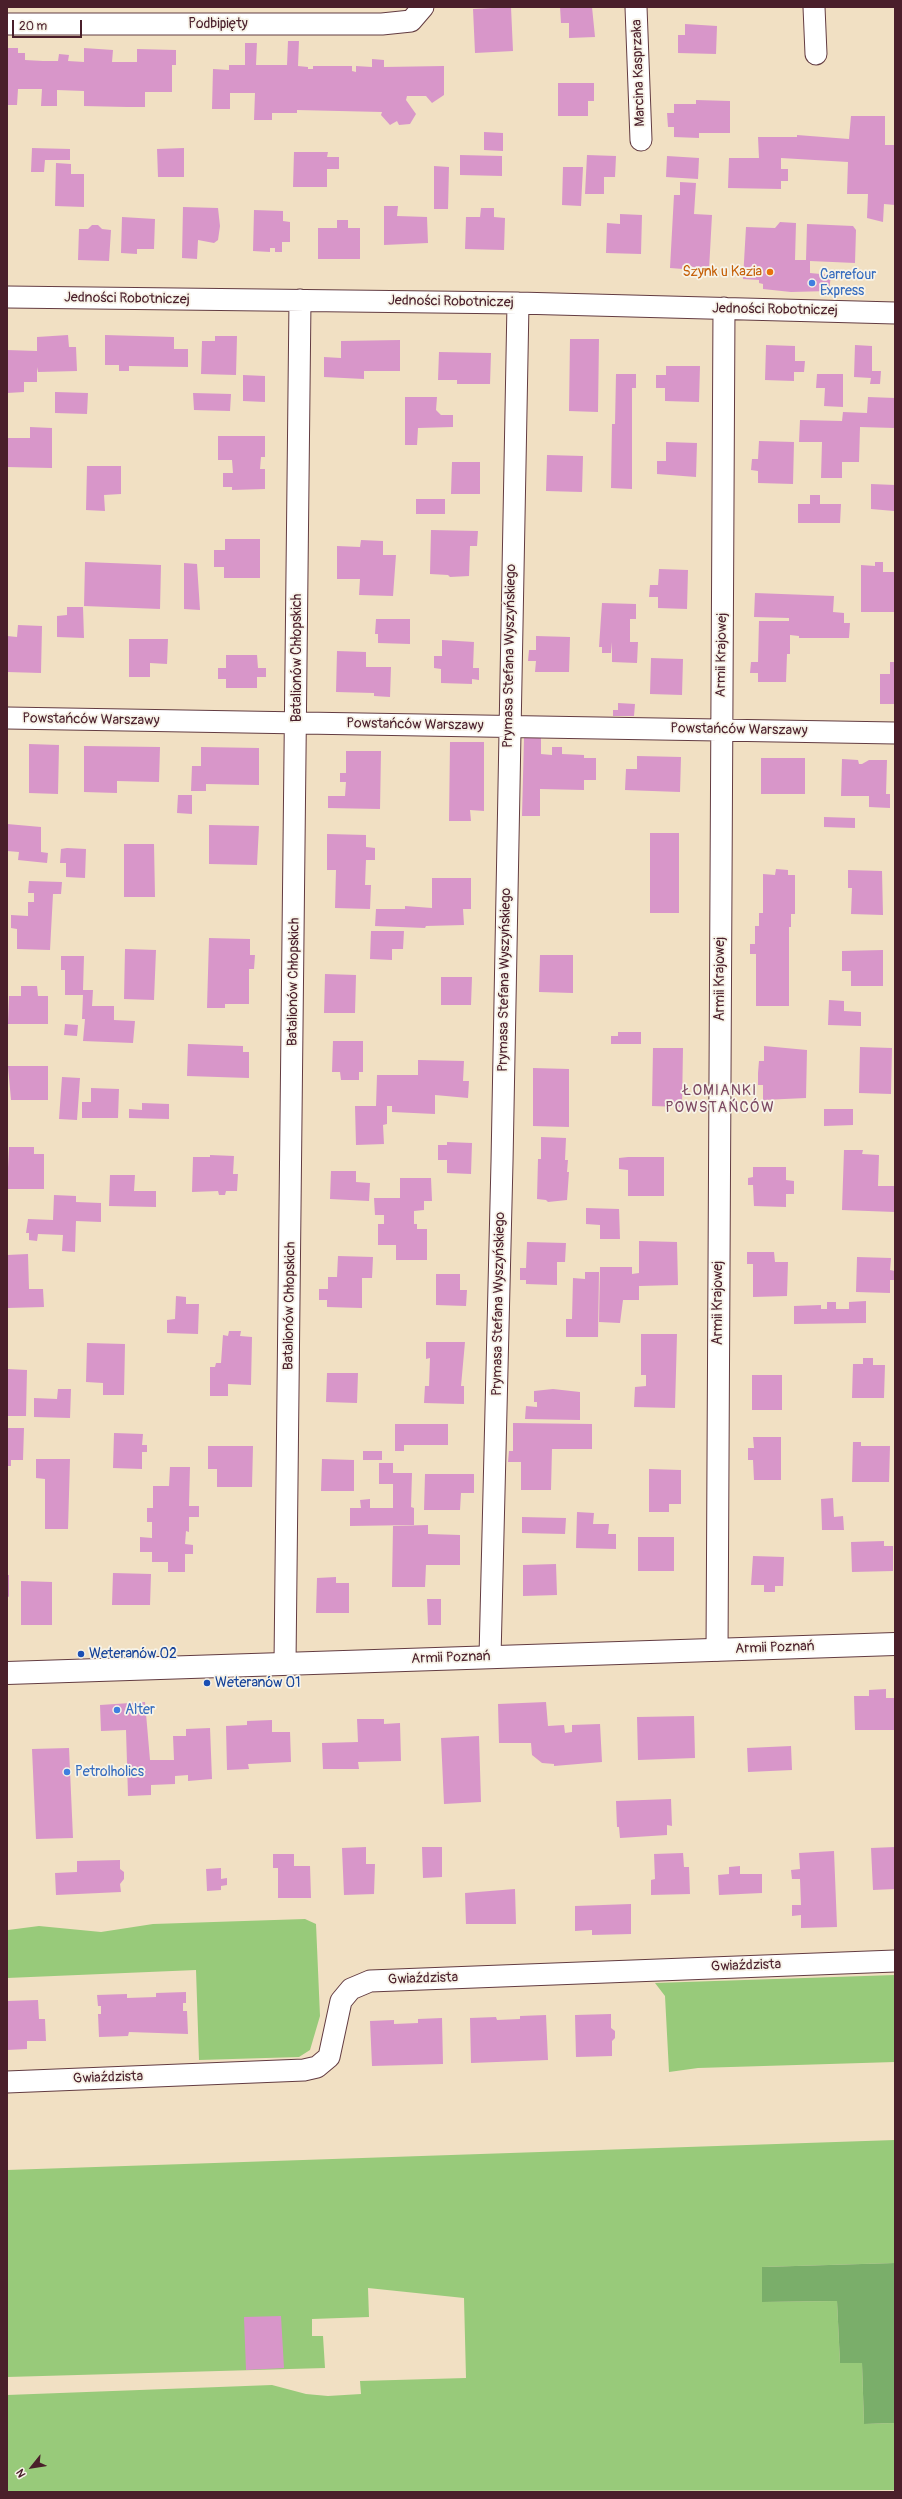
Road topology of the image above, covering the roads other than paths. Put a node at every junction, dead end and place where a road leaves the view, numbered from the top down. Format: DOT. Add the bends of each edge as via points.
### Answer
graph roads {
  1 [pos="422,7"];
  2 [pos="636,7"];
  3 [pos="814,7"];
  4 [pos="7,24"];
  5 [pos="816,54"];
  6 [pos="641,140"];
  7 [pos="7,297"];
  8 [pos="300,300"];
  9 [pos="518,303"];
  10 [pos="724,308"];
  11 [pos="895,313"];
  12 [pos="7,718"];
  13 [pos="297,724"];
  14 [pos="509,726"];
  15 [pos="721,730"];
  16 [pos="895,733"];
  17 [pos="895,1644"];
  18 [pos="717,1650"];
  19 [pos="490,1657"];
  20 [pos="285,1663"];
  21 [pos="7,1673"];
  22 [pos="895,1961"];
  23 [pos="7,2082"];
  1 -- 4 [label="street, Podbipięty" via="411,22 382,24"];
  2 -- 6 [label="street, Marcina Kasprzaka"];
  3 -- 5 [label="street"];
  7 -- 8 [label="street, Jedności Robotniczej"];
  8 -- 9 [label="street, Jedności Robotniczej"];
  8 -- 13 [label="street, Batalionów Chłopskich"];
  9 -- 10 [label="street, Jedności Robotniczej"];
  9 -- 14 [label="street, Prymasa Stefana Wyszyńskiego"];
  10 -- 11 [label="street, Jedności Robotniczej"];
  10 -- 15 [label="street, Armii Krajowej"];
  12 -- 13 [label="street, Powstańców Warszawy"];
  13 -- 14 [label="street, Powstańców Warszawy"];
  13 -- 20 [label="street, Batalionów Chłopskich"];
  14 -- 15 [label="street, Powstańców Warszawy"];
  14 -- 19 [label="street, Prymasa Stefana Wyszyńskiego"];
  15 -- 16 [label="street, Powstańców Warszawy"];
  15 -- 18 [label="street, Armii Krajowej"];
  17 -- 18 [label="street, Armii Poznań"];
  18 -- 19 [label="street, Armii Poznań"];
  19 -- 20 [label="street, Armii Poznań"];
  20 -- 21 [label="street, Armii Poznań"];
  22 -- 23 [label="street, Gwiaździsta" via="370,1981 351,1989 341,2001 329,2057 317,2066 304,2070"];
}
